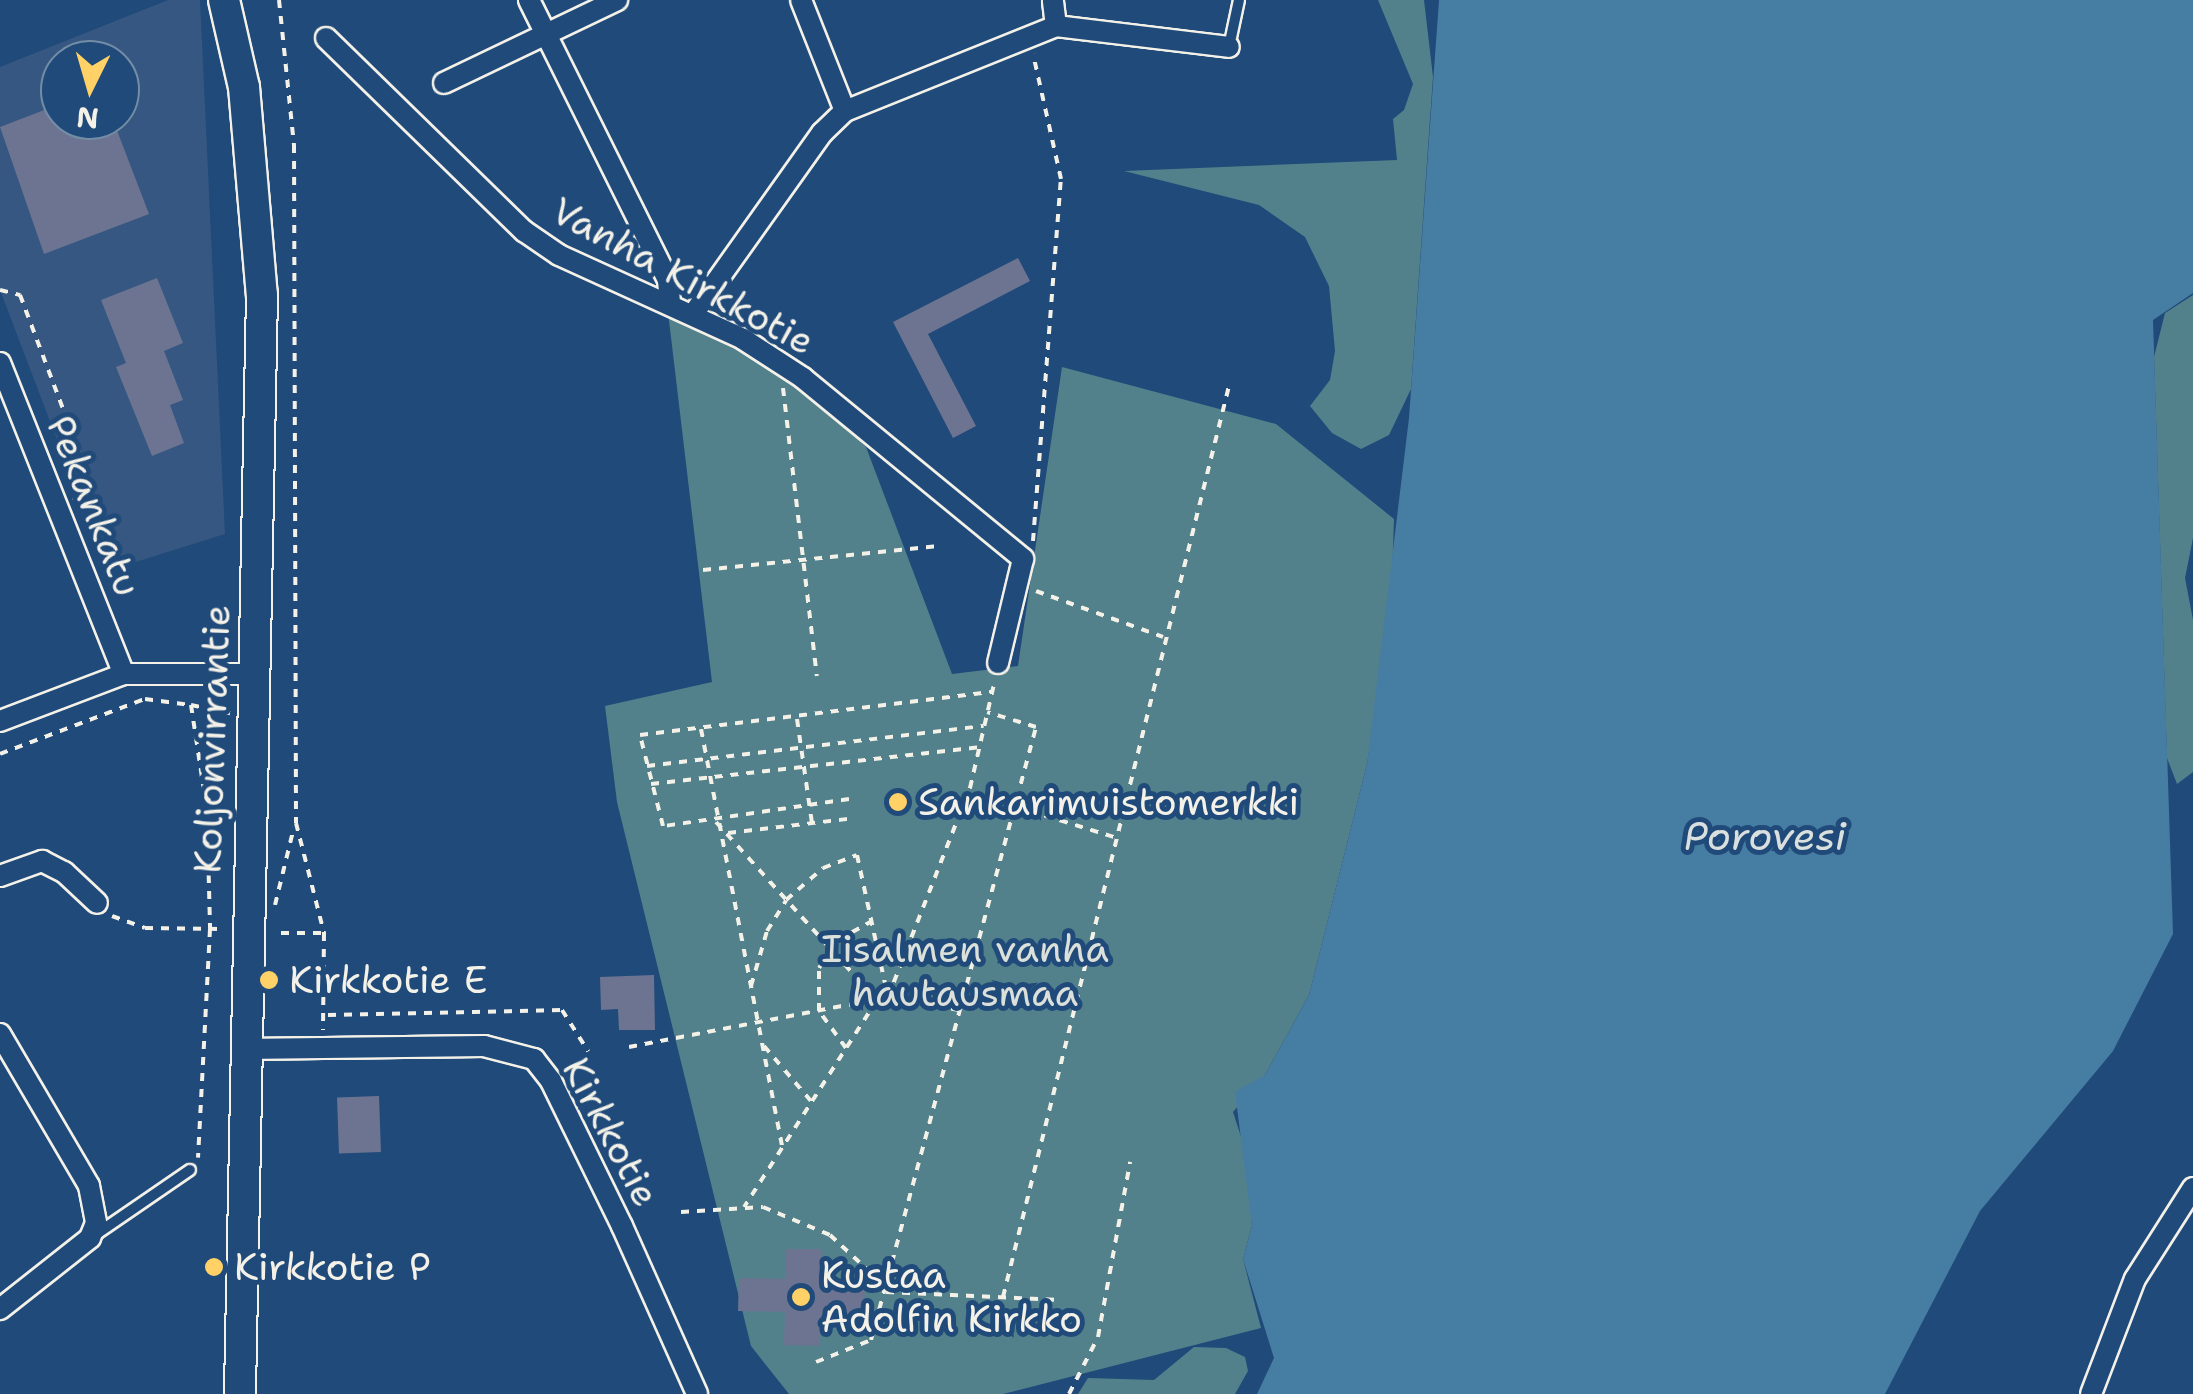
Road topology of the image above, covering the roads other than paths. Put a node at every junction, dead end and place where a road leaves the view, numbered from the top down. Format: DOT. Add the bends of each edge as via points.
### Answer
graph roads {
  1 [pos="224,0"];
  2 [pos="241,0"];
  3 [pos="529,0"];
  4 [pos="616,0"];
  5 [pos="802,0"];
  6 [pos="1053,0"];
  7 [pos="1239,0"];
  8 [pos="1056,26"];
  9 [pos="546,34"];
  10 [pos="326,38"];
  11 [pos="1229,47"];
  12 [pos="444,82"];
  13 [pos="244,87"];
  14 [pos="845,110"];
  15 [pos="670,302"];
  16 [pos="694,313"];
  17 [pos="0,364"];
  18 [pos="998,663"];
  19 [pos="124,674"];
  20 [pos="253,674"];
  21 [pos="0,721"];
  22 [pos="0,876"];
  23 [pos="97,903"];
  24 [pos="0,1034"];
  25 [pos="243,1049"];
  26 [pos="190,1170"];
  27 [pos="2193,1188"];
  28 [pos="90,1238"];
  29 [pos="0,1309"];
  30 [pos="240,1394"];
  31 [pos="697,1394"];
  32 [pos="2092,1394"];
  1 -- 13 [label="main road, Koljonvirrantie"];
  2 -- 13 [label="main road, Koljonvirrantie"];
  3 -- 9 [label="street"];
  4 -- 9 [label="street"];
  5 -- 14 [label="street"];
  6 -- 8 [label="street"];
  7 -- 11 [label="lane"];
  8 -- 11 [label="street"];
  8 -- 14 [label="street"];
  9 -- 12 [label="street"];
  9 -- 15 [label="street" via="668,280"];
  10 -- 15 [label="street, Vanha Kirkkotie" via="524,232 559,255"];
  13 -- 20 [label="main road, Koljonvirrantie" via="262,295"];
  14 -- 16 [label="street"];
  15 -- 16 [label="street, Vanha Kirkkotie"];
  16 -- 18 [label="street, Vanha Kirkkotie" via="803,378 1023,559"];
  17 -- 19 [label="street, Pekankatu"];
  19 -- 20 [label="street"];
  19 -- 21 [label="street"];
  20 -- 25 [label="main road, Koljonvirrantie"];
  22 -- 23 [label="street" via="42,861"];
  24 -- 28 [label="street" via="89,1186 96,1208"];
  25 -- 30 [label="main road, Koljonvirrantie"];
  25 -- 31 [label="street, Kirkkotie" via="484,1046 534,1060 551,1081"];
  26 -- 28 [label="lane"];
  27 -- 32 [label="street" via="2135,1279"];
  28 -- 29 [label="street"];
}
